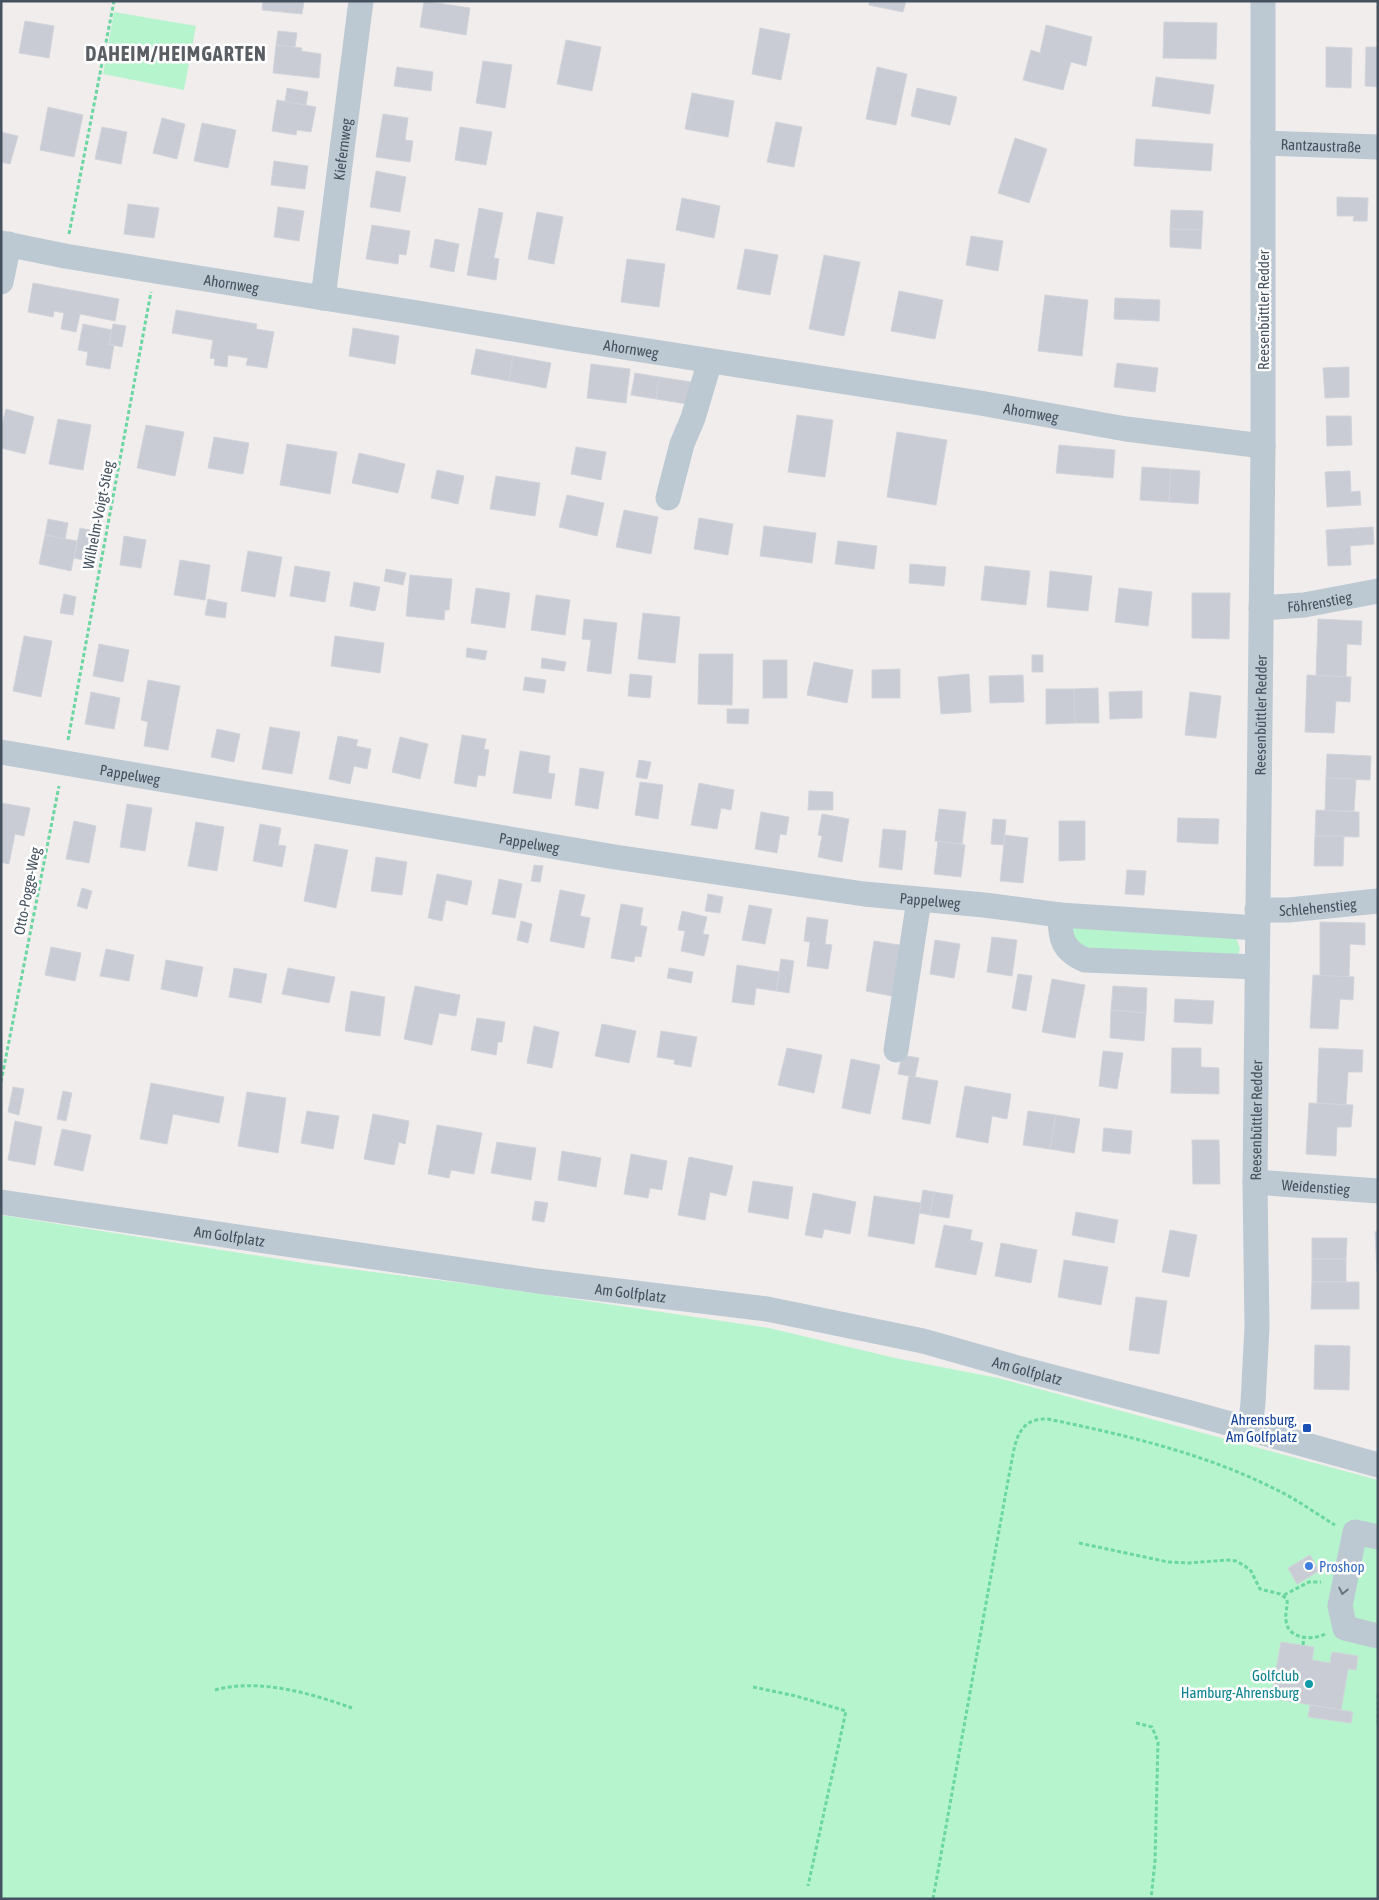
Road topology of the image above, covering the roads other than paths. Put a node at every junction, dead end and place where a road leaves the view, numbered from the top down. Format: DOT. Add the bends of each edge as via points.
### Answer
graph roads {
  1 [pos="361,1"];
  2 [pos="1263,1"];
  3 [pos="1263,143"];
  4 [pos="1378,147"];
  5 [pos="5,244"];
  6 [pos="1,282"];
  7 [pos="323,298"];
  8 [pos="710,361"];
  9 [pos="1263,446"];
  10 [pos="668,498"];
  11 [pos="1378,590"];
  12 [pos="1261,608"];
  13 [pos="1,752"];
  14 [pos="919,900"];
  15 [pos="1378,901"];
  16 [pos="1060,914"];
  17 [pos="1257,919"];
  18 [pos="1257,967"];
  19 [pos="896,1050"];
  20 [pos="1255,1182"];
  21 [pos="1378,1191"];
  22 [pos="1,1202"];
  23 [pos="1250,1429"];
  24 [pos="1378,1466"];
  25 [pos="1366,1534"];
  26 [pos="1378,1636"];
  1 -- 7 [label="street, Kiefernweg"];
  2 -- 3 [label="street, Reesenbüttler Redder"];
  3 -- 4 [label="street, Rantzaustraße"];
  3 -- 9 [label="street, Reesenbüttler Redder"];
  5 -- 6 [label="street"];
  5 -- 7 [label="street, Ahornweg"];
  7 -- 8 [label="street, Ahornweg"];
  8 -- 9 [label="street, Ahornweg" via="1126,429"];
  8 -- 10 [label="street"];
  9 -- 12 [label="street, Reesenbüttler Redder"];
  11 -- 12 [label="street, Föhrenstieg" via="1304,605"];
  12 -- 17 [label="street, Reesenbüttler Redder"];
  13 -- 14 [label="street, Pappelweg" via="615,857"];
  14 -- 16 [label="street, Pappelweg"];
  14 -- 19 [label="street"];
  15 -- 17 [label="street, Schlehenstieg" via="1289,910"];
  16 -- 17 [label="street, Pappelweg"];
  16 -- 18 [label="street" via="1060,931 1065,946 1073,955 1085,960"];
  17 -- 18 [label="street, Reesenbüttler Redder"];
  18 -- 20 [label="street, Reesenbüttler Redder"];
  20 -- 21 [label="street, Weidenstieg"];
  20 -- 23 [label="street, Reesenbüttler Redder" via="1257,1327"];
  22 -- 23 [label="street, Am Golfplatz" via="518,1278 768,1310 924,1342"];
  23 -- 24 [label="street, Am Golfplatz"];
  25 -- 26 [label="street, one-way" via="1344,1586 1340,1606 1344,1628"];
}
